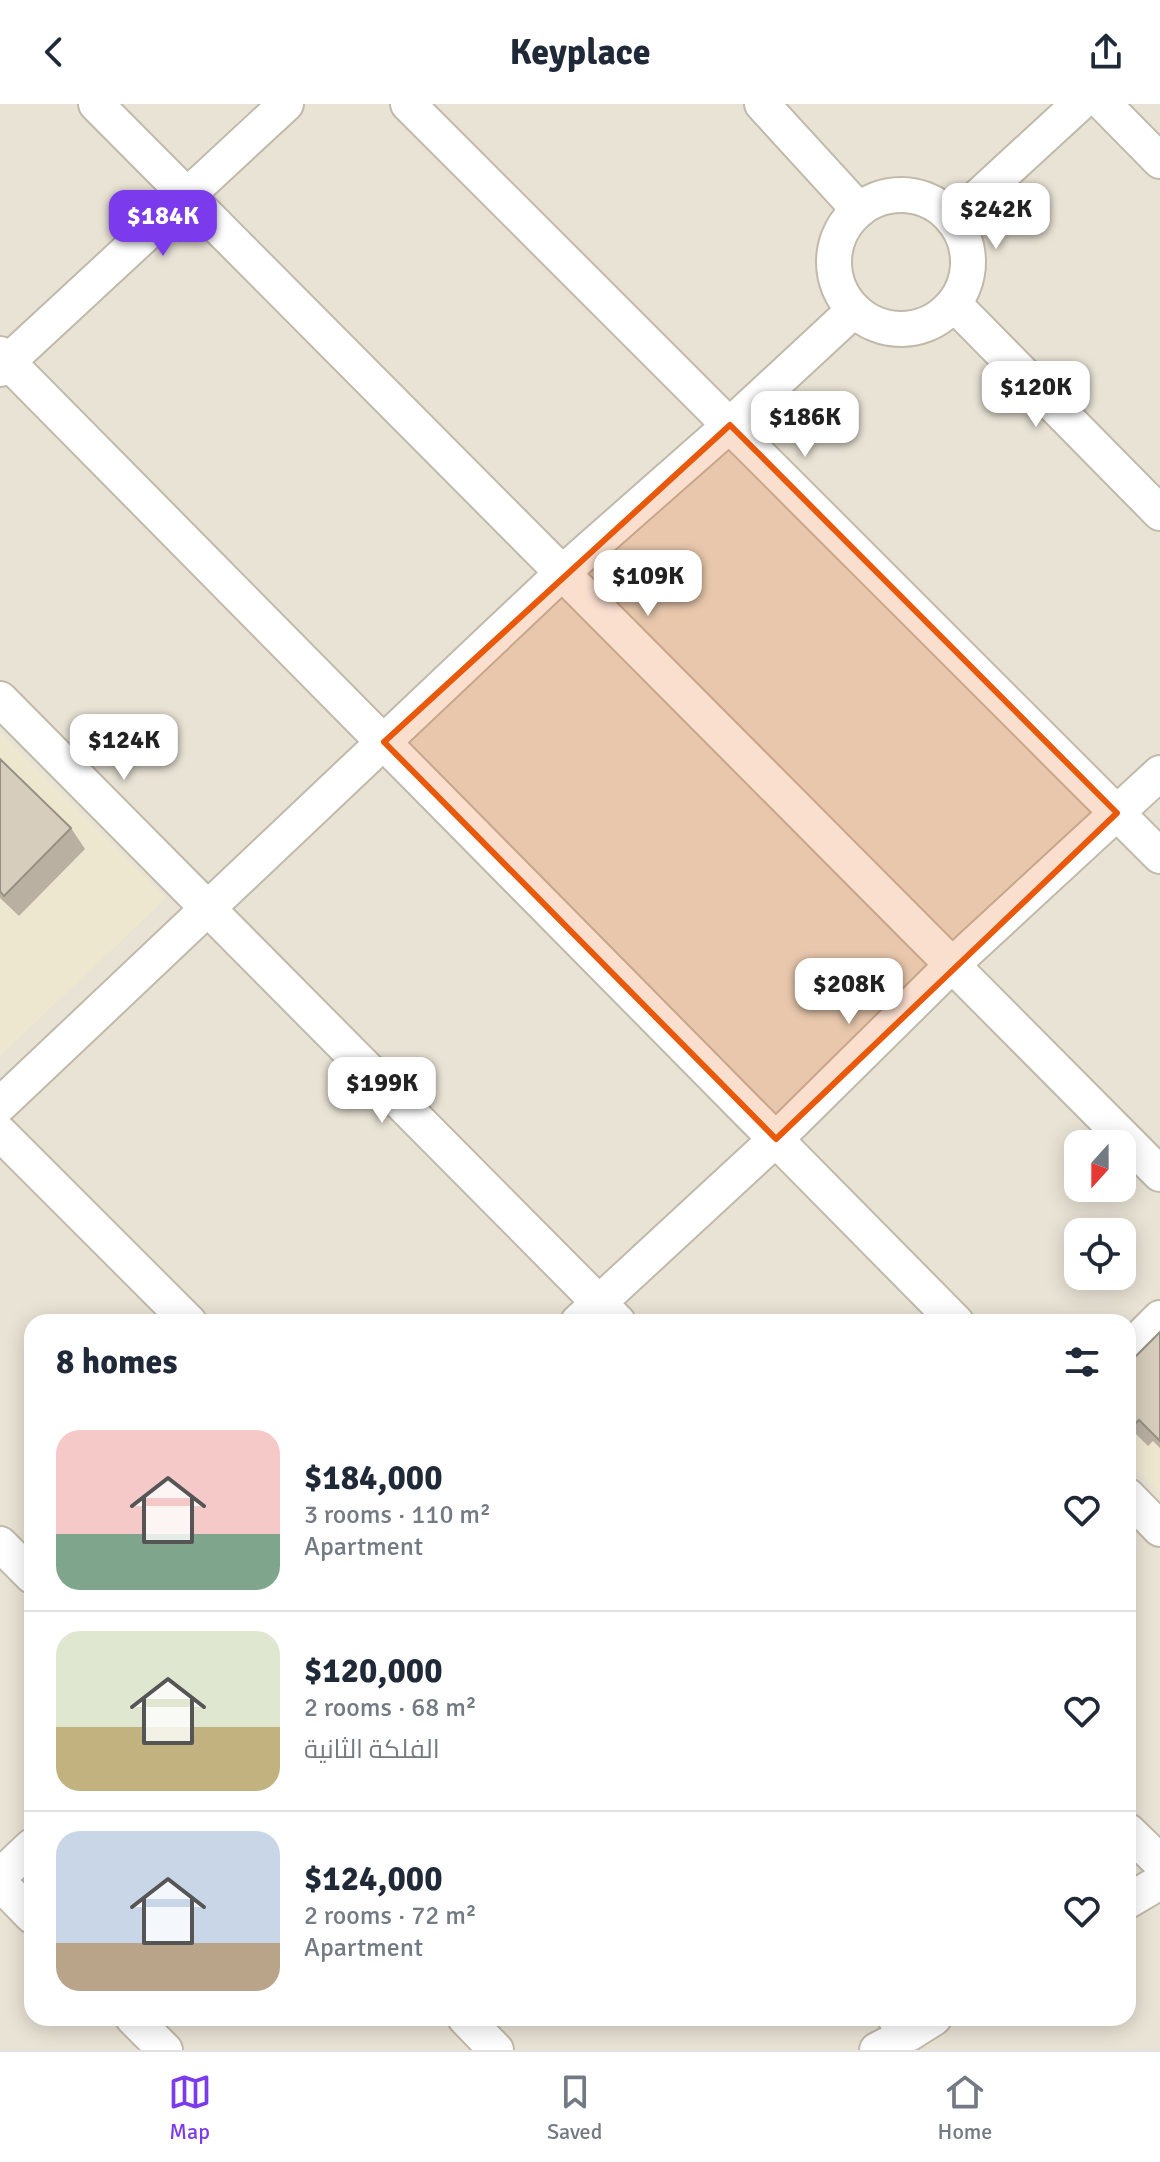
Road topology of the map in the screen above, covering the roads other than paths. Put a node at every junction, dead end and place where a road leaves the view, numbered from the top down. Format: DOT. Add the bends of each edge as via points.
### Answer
graph roads {
  1 [pos="96,104"];
  2 [pos="286,104"];
  3 [pos="408,104"];
  4 [pos="762,104"];
  5 [pos="1079,104"];
  6 [pos="1104,104"];
  7 [pos="1160,161"];
  8 [pos="187,196"];
  9 [pos="859,210"];
  10 [pos="953,220"];
  11 [pos="954,304"];
  12 [pos="854,310"];
  13 [pos="3,361"];
  14 [pos="730,425"];
  15 [pos="1160,513"];
  16 [pos="562,573"];
  17 [pos="0,699"];
  18 [pos="384,742"];
  19 [pos="1160,773"];
  20 [pos="1117,813"];
  21 [pos="1160,856"];
  22 [pos="207,907"];
  23 [pos="952,965"];
  24 [pos="0,1105"];
  25 [pos="0,1133"];
  26 [pos="776,1139"];
  27 [pos="1160,1174"];
  28 [pos="181,1314"];
  29 [pos="597,1314"];
  30 [pos="599,1314"];
  31 [pos="948,1314"];
  32 [pos="1160,1318"];
  33 [pos="1136,1342"];
  34 [pos="1136,1504"];
  35 [pos="1160,1529"];
  36 [pos="0,1544"];
  37 [pos="24,1568"];
  38 [pos="1136,1840"];
  39 [pos="24,1854"];
  40 [pos="1159,1865"];
  41 [pos="0,1876"];
  42 [pos="0,1883"];
  43 [pos="1136,1892"];
  44 [pos="24,1908"];
  45 [pos="141,2026"];
  46 [pos="473,2026"];
  47 [pos="909,2026"];
  48 [pos="165,2050"];
  49 [pos="496,2050"];
  50 [pos="877,2050"];
  1 -- 8 [label="street"];
  2 -- 8 [label="street"];
  3 -- 14 [label="street"];
  4 -- 9 [label="street"];
  5 -- 10 [label="street"];
  6 -- 7 [label="street"];
  8 -- 13 [label="street"];
  8 -- 16 [label="street"];
  9 -- 10 [label="street" via="897,195 938,206"];
  9 -- 12 [label="street" via="835,248 834,270"];
  10 -- 11 [label="street" via="965,240 969,262"];
  11 -- 12 [label="street" via="917,328 872,323"];
  11 -- 15 [label="street"];
  12 -- 14 [label="street"];
  13 -- 18 [label="street"];
  14 -- 16 [label="street"];
  14 -- 20 [label="street"];
  16 -- 18 [label="street"];
  16 -- 23 [label="street"];
  17 -- 22 [label="street"];
  18 -- 22 [label="street"];
  18 -- 26 [label="street"];
  19 -- 20 [label="street"];
  20 -- 21 [label="street"];
  20 -- 23 [label="street"];
  22 -- 24 [label="street"];
  22 -- 29 [label="street"];
  23 -- 26 [label="street"];
  23 -- 27 [label="street"];
  25 -- 28 [label="street"];
  26 -- 30 [label="street"];
  26 -- 31 [label="street"];
  32 -- 33 [label="street"];
  34 -- 35 [label="street"];
  36 -- 37 [label="street"];
  38 -- 40 [label="street"];
  39 -- 41 [label="street"];
  40 -- 43 [label="street"];
  42 -- 44 [label="street"];
  45 -- 48 [label="street"];
  46 -- 49 [label="street"];
  47 -- 50 [label="street"];
}
